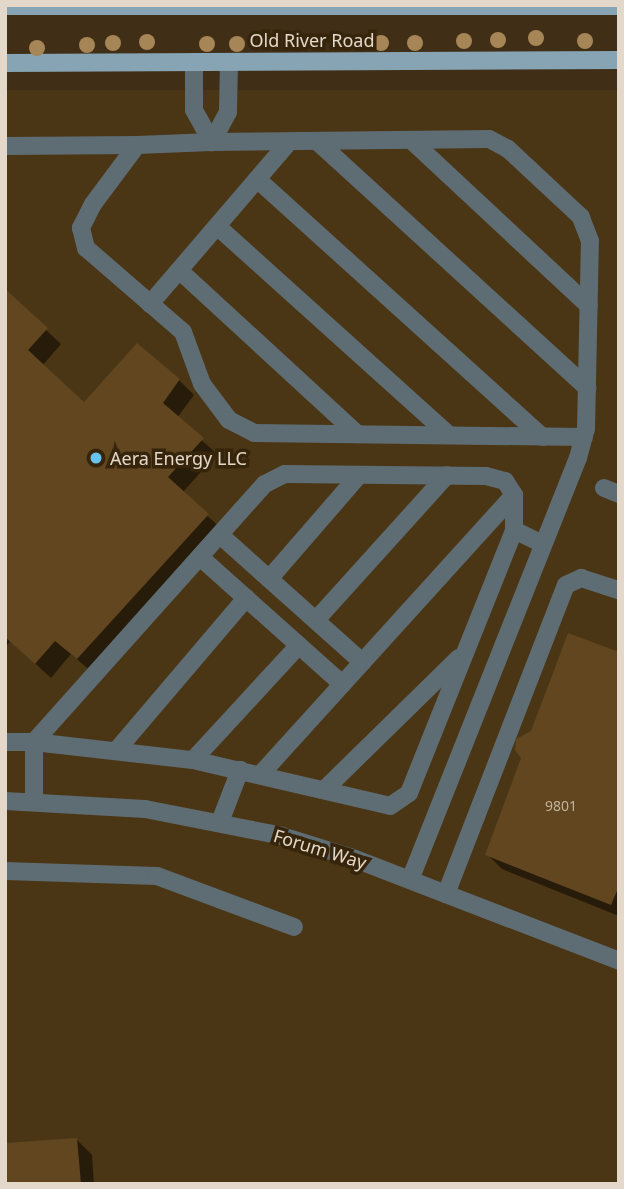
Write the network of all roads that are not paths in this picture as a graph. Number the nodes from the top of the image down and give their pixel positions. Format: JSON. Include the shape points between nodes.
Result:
{"nodes":[{"id":1,"x":5,"y":6,"type":"edge"},
{"id":2,"x":619,"y":6,"type":"edge"},
{"id":3,"x":619,"y":60,"type":"edge"},
{"id":4,"x":194,"y":62,"type":"junction"},
{"id":5,"x":229,"y":62,"type":"junction"},
{"id":6,"x":5,"y":63,"type":"edge"},
{"id":7,"x":411,"y":140,"type":"junction"},
{"id":8,"x":212,"y":142,"type":"junction"},
{"id":9,"x":289,"y":142,"type":"junction"},
{"id":10,"x":318,"y":142,"type":"junction"},
{"id":11,"x":137,"y":145,"type":"junction"},
{"id":12,"x":5,"y":146,"type":"edge"},
{"id":13,"x":257,"y":179,"type":"junction"},
{"id":14,"x":218,"y":227,"type":"junction"},
{"id":15,"x":180,"y":271,"type":"junction"},
{"id":16,"x":150,"y":304,"type":"junction"},
{"id":17,"x":589,"y":306,"type":"junction"},
{"id":18,"x":587,"y":388,"type":"junction"},
{"id":19,"x":357,"y":434,"type":"junction"},
{"id":20,"x":449,"y":435,"type":"junction"},
{"id":21,"x":543,"y":437,"type":"junction"},
{"id":22,"x":583,"y":437,"type":"junction"},
{"id":23,"x":359,"y":475,"type":"junction"},
{"id":24,"x":447,"y":475,"type":"junction"},
{"id":25,"x":514,"y":495,"type":"junction"},
{"id":26,"x":514,"y":530,"type":"junction"},
{"id":27,"x":220,"y":535,"type":"junction"},
{"id":28,"x":543,"y":544,"type":"junction"},
{"id":29,"x":200,"y":557,"type":"junction"},
{"id":30,"x":270,"y":579,"type":"junction"},
{"id":31,"x":619,"y":590,"type":"edge"},
{"id":32,"x":246,"y":598,"type":"junction"},
{"id":33,"x":316,"y":620,"type":"junction"},
{"id":34,"x":299,"y":645,"type":"junction"},
{"id":35,"x":464,"y":653,"type":"junction"},
{"id":36,"x":362,"y":662,"type":"junction"},
{"id":37,"x":342,"y":684,"type":"junction"},
{"id":38,"x":5,"y":742,"type":"edge"},
{"id":39,"x":34,"y":742,"type":"junction"},
{"id":40,"x":116,"y":751,"type":"junction"},
{"id":41,"x":193,"y":760,"type":"junction"},
{"id":42,"x":240,"y":770,"type":"junction"},
{"id":43,"x":260,"y":775,"type":"junction"},
{"id":44,"x":324,"y":790,"type":"junction"},
{"id":45,"x":5,"y":801,"type":"edge"},
{"id":46,"x":34,"y":802,"type":"junction"},
{"id":47,"x":220,"y":822,"type":"junction"},
{"id":48,"x":5,"y":871,"type":"edge"},
{"id":49,"x":410,"y":880,"type":"junction"},
{"id":50,"x":446,"y":894,"type":"junction"},
{"id":51,"x":294,"y":927,"type":"dead end"},
{"id":52,"x":619,"y":961,"type":"edge"}],
"edges":[{"from":1,"to":2,"type":"main road","name":"Old River Road"},
{"from":3,"to":5,"type":"main road","name":"Old River Road"},
{"from":4,"to":5,"type":"main road","name":"Old River Road"},
{"from":4,"to":6,"type":"main road","name":"Old River Road"},
{"from":4,"to":8,"type":"street","via":[[194,110]]},
{"from":5,"to":8,"type":"street","via":[[228,112]]},
{"from":7,"to":10,"type":"street"},
{"from":7,"to":17,"type":"street"},
{"from":7,"to":17,"type":"street","via":[[489,139],[508,149],[581,217],[590,241]]},
{"from":8,"to":9,"type":"street"},
{"from":8,"to":11,"type":"street"},
{"from":9,"to":10,"type":"street"},
{"from":9,"to":13,"type":"street"},
{"from":10,"to":18,"type":"street"},
{"from":11,"to":12,"type":"street"},
{"from":11,"to":16,"type":"street","via":[[81,228],[86,248]]},
{"from":13,"to":14,"type":"street"},
{"from":13,"to":21,"type":"street"},
{"from":14,"to":15,"type":"street"},
{"from":14,"to":20,"type":"street"},
{"from":15,"to":16,"type":"street"},
{"from":15,"to":19,"type":"street"},
{"from":16,"to":19,"type":"street","via":[[183,332],[202,384],[229,420],[254,433]]},
{"from":17,"to":18,"type":"street"},
{"from":18,"to":22,"type":"street"},
{"from":19,"to":20,"type":"street"},
{"from":20,"to":21,"type":"street"},
{"from":21,"to":22,"type":"street"},
{"from":22,"to":28,"type":"street"},
{"from":23,"to":24,"type":"street"},
{"from":23,"to":27,"type":"street","via":[[285,474],[265,484]]},
{"from":23,"to":30,"type":"street"},
{"from":24,"to":25,"type":"street","via":[[505,481]]},
{"from":24,"to":33,"type":"street"},
{"from":25,"to":26,"type":"street"},
{"from":25,"to":36,"type":"street"},
{"from":26,"to":28,"type":"street"},
{"from":26,"to":35,"type":"street"},
{"from":27,"to":29,"type":"street"},
{"from":27,"to":30,"type":"street"},
{"from":28,"to":49,"type":"street"},
{"from":29,"to":32,"type":"street"},
{"from":29,"to":39,"type":"street"},
{"from":30,"to":33,"type":"street"},
{"from":31,"to":50,"type":"street","via":[[581,578],[566,585]]},
{"from":32,"to":34,"type":"street"},
{"from":32,"to":40,"type":"street"},
{"from":33,"to":36,"type":"street"},
{"from":34,"to":37,"type":"street"},
{"from":34,"to":41,"type":"street"},
{"from":35,"to":44,"type":"street"},
{"from":35,"to":44,"type":"street","via":[[409,793],[390,806]]},
{"from":36,"to":37,"type":"street"},
{"from":37,"to":43,"type":"street"},
{"from":38,"to":39,"type":"street"},
{"from":39,"to":40,"type":"street"},
{"from":39,"to":46,"type":"street"},
{"from":40,"to":41,"type":"street"},
{"from":41,"to":42,"type":"street"},
{"from":42,"to":43,"type":"street"},
{"from":42,"to":47,"type":"street"},
{"from":43,"to":44,"type":"street"},
{"from":45,"to":46,"type":"street","name":"Forum Way"},
{"from":46,"to":47,"type":"street","name":"Forum Way","via":[[145,809]]},
{"from":47,"to":49,"type":"street","name":"Forum Way","via":[[349,857]]},
{"from":48,"to":51,"type":"street","via":[[157,876]]},
{"from":49,"to":50,"type":"street","name":"Forum Way"},
{"from":50,"to":52,"type":"street","name":"Forum Way"}]}
